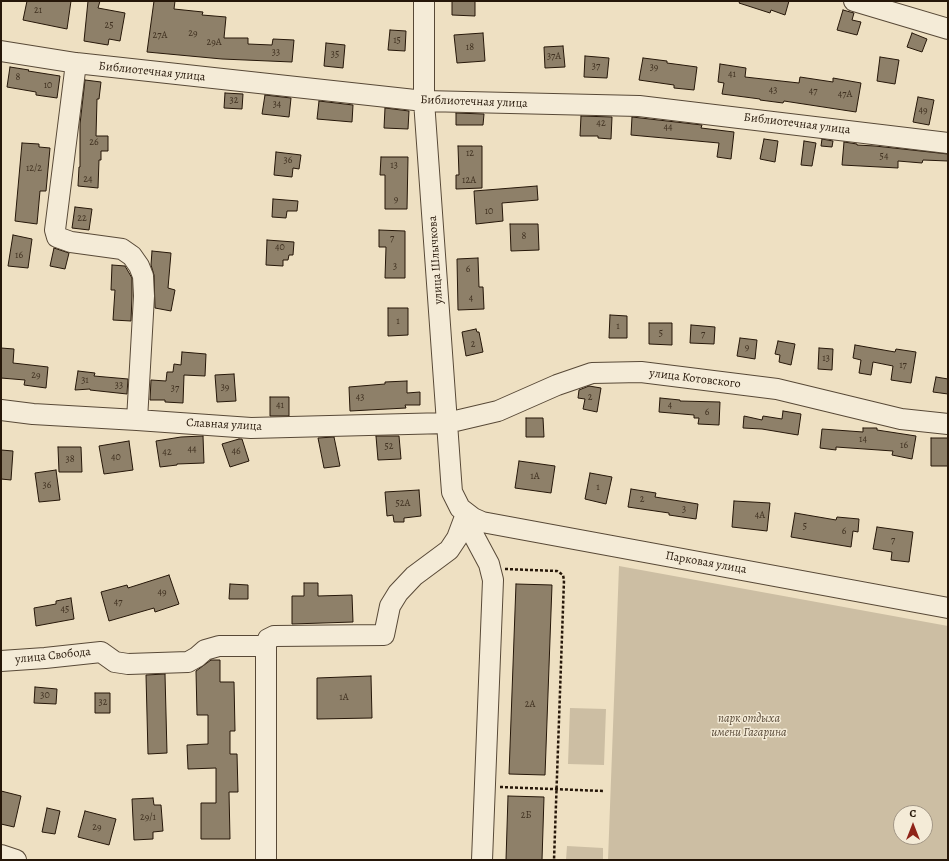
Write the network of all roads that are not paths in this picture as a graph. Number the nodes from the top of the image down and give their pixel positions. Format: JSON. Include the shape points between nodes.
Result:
{"nodes":[{"id":1,"x":424,"y":1,"type":"edge"},
{"id":2,"x":854,"y":1,"type":"edge"},
{"id":3,"x":948,"y":29,"type":"edge"},
{"id":4,"x":1,"y":51,"type":"edge"},
{"id":5,"x":76,"y":63,"type":"junction"},
{"id":6,"x":424,"y":101,"type":"junction"},
{"id":7,"x":948,"y":143,"type":"edge"},
{"id":8,"x":1,"y":410,"type":"edge"},
{"id":9,"x":137,"y":420,"type":"junction"},
{"id":10,"x":447,"y":422,"type":"junction"},
{"id":11,"x":948,"y":424,"type":"edge"},
{"id":12,"x":466,"y":514,"type":"junction"},
{"id":13,"x":948,"y":608,"type":"edge"},
{"id":14,"x":266,"y":646,"type":"junction"},
{"id":15,"x":1,"y":661,"type":"edge"},
{"id":16,"x":1,"y":855,"type":"edge"},
{"id":17,"x":16,"y":860,"type":"edge"},
{"id":18,"x":266,"y":860,"type":"edge"},
{"id":19,"x":482,"y":860,"type":"edge"}],
"edges":[{"from":1,"to":6,"type":"street","name":"улица Шлычкова"},
{"from":2,"to":3,"type":"street"},
{"from":4,"to":5,"type":"street","name":"Библиотечная улица"},
{"from":5,"to":6,"type":"street","name":"Библиотечная улица"},
{"from":5,"to":9,"type":"street","via":[[55,230],[57,237],[71,242],[122,250],[132,256],[139,266],[143,276],[144,296]]},
{"from":6,"to":7,"type":"street","name":"Библиотечная улица","via":[[639,106]]},
{"from":6,"to":10,"type":"street","name":"улица Шлычкова"},
{"from":8,"to":9,"type":"street","name":"Славная улица"},
{"from":9,"to":10,"type":"street","name":"Славная улица","via":[[251,428]]},
{"from":10,"to":11,"type":"street","name":"улица Котовского","via":[[498,411],[557,384],[592,373],[642,372],[776,389],[901,419]]},
{"from":10,"to":12,"type":"street","name":"улица Шлычкова","via":[[452,492]]},
{"from":12,"to":13,"type":"street","name":"Парковая улица","via":[[482,522]]},
{"from":12,"to":14,"type":"street","via":[[457,538],[449,550],[414,576],[398,593],[390,606],[384,635],[274,636],[268,639]]},
{"from":12,"to":19,"type":"street","via":[[491,569],[492,580]]},
{"from":14,"to":15,"type":"street","name":"улица Свобода","via":[[219,646],[205,650],[188,662],[128,664],[115,662],[101,652]]},
{"from":14,"to":18,"type":"street"},
{"from":16,"to":17,"type":"street"}]}
